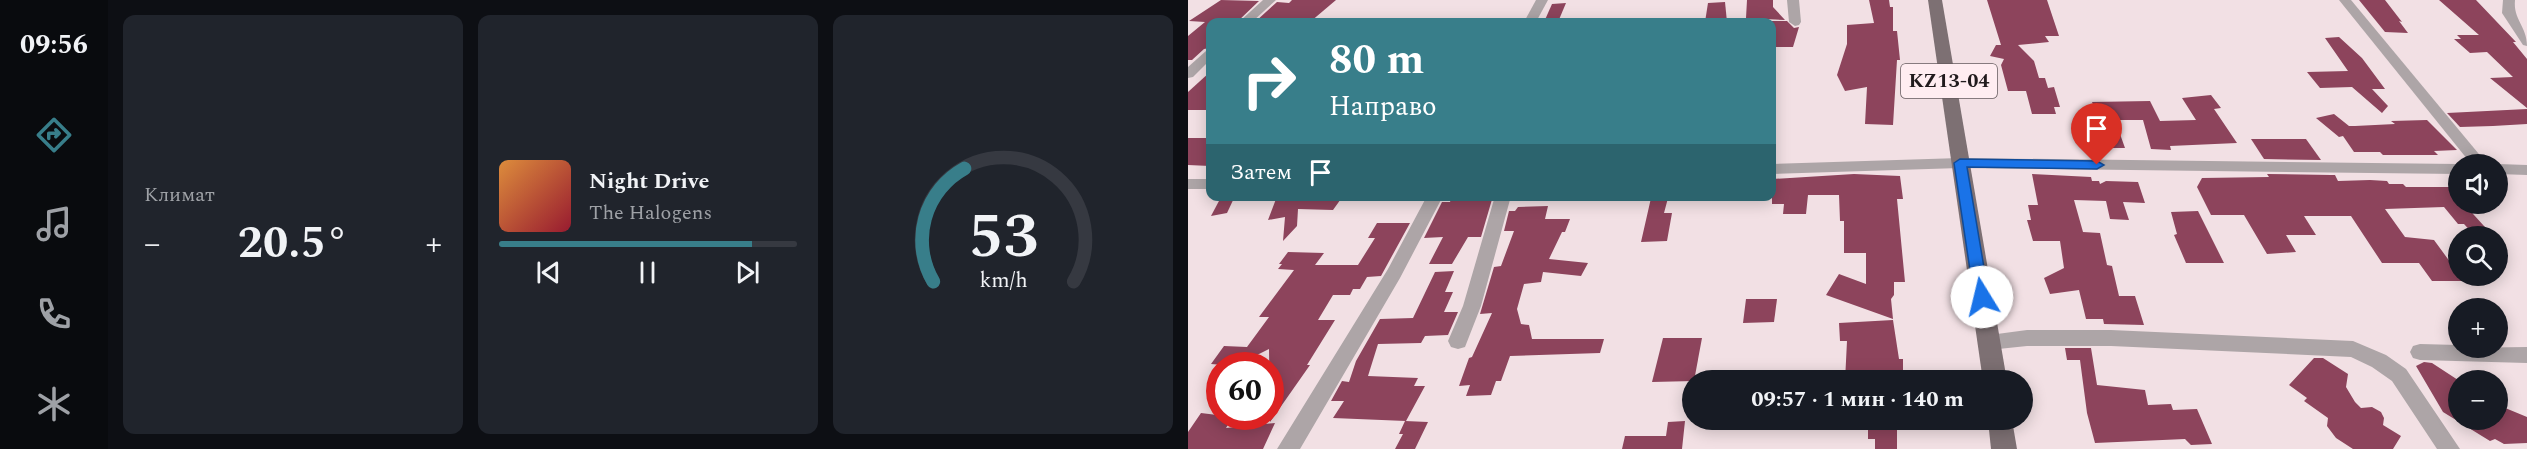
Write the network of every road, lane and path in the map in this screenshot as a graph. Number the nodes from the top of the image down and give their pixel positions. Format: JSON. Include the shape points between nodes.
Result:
{"nodes":[{"id":1,"x":1270,"y":0,"type":"edge"},
{"id":2,"x":1542,"y":0,"type":"edge"},
{"id":3,"x":1793,"y":0,"type":"edge"},
{"id":4,"x":1935,"y":0,"type":"edge"},
{"id":5,"x":2345,"y":0,"type":"edge"},
{"id":6,"x":2509,"y":0,"type":"edge"},
{"id":7,"x":1250,"y":18,"type":"edge"},
{"id":8,"x":1532,"y":18,"type":"edge"},
{"id":9,"x":1795,"y":22,"type":"dead end"},
{"id":10,"x":2527,"y":42,"type":"edge"},
{"id":11,"x":1206,"y":58,"type":"edge"},
{"id":12,"x":1188,"y":74,"type":"edge"},
{"id":13,"x":2471,"y":154,"type":"edge"},
{"id":14,"x":1960,"y":163,"type":"junction"},
{"id":15,"x":1776,"y":169,"type":"edge"},
{"id":16,"x":2448,"y":169,"type":"edge"},
{"id":17,"x":2508,"y":170,"type":"edge"},
{"id":18,"x":2527,"y":170,"type":"edge"},
{"id":19,"x":1188,"y":184,"type":"edge"},
{"id":20,"x":1206,"y":184,"type":"edge"},
{"id":21,"x":1432,"y":201,"type":"edge"},
{"id":22,"x":1501,"y":201,"type":"edge"},
{"id":23,"x":1458,"y":341,"type":"dead end"},
{"id":24,"x":1989,"y":342,"type":"junction"},
{"id":25,"x":2420,"y":352,"type":"dead end"},
{"id":26,"x":2527,"y":355,"type":"edge"},
{"id":27,"x":1993,"y":370,"type":"edge"},
{"id":28,"x":2001,"y":430,"type":"edge"},
{"id":29,"x":1288,"y":449,"type":"edge"},
{"id":30,"x":2004,"y":449,"type":"edge"},
{"id":31,"x":2449,"y":449,"type":"edge"}],
"edges":[{"from":1,"to":7,"type":"street"},
{"from":2,"to":8,"type":"street"},
{"from":3,"to":9,"type":"street"},
{"from":4,"to":14,"type":"main road","number":"KZ13-04"},
{"from":5,"to":13,"type":"street"},
{"from":6,"to":10,"type":"street","via":[[2508,13]]},
{"from":11,"to":12,"type":"street"},
{"from":14,"to":15,"type":"street"},
{"from":14,"to":16,"type":"street"},
{"from":14,"to":24,"type":"main road","number":"KZ13-04"},
{"from":17,"to":18,"type":"street"},
{"from":19,"to":20,"type":"street"},
{"from":21,"to":29,"type":"street","via":[[1394,273]]},
{"from":22,"to":23,"type":"street","via":[[1476,294]]},
{"from":24,"to":27,"type":"main road","number":"KZ13-04"},
{"from":24,"to":31,"type":"street","via":[[2111,338],[2353,349],[2399,375]]},
{"from":25,"to":26,"type":"street"},
{"from":28,"to":30,"type":"main road"}]}
